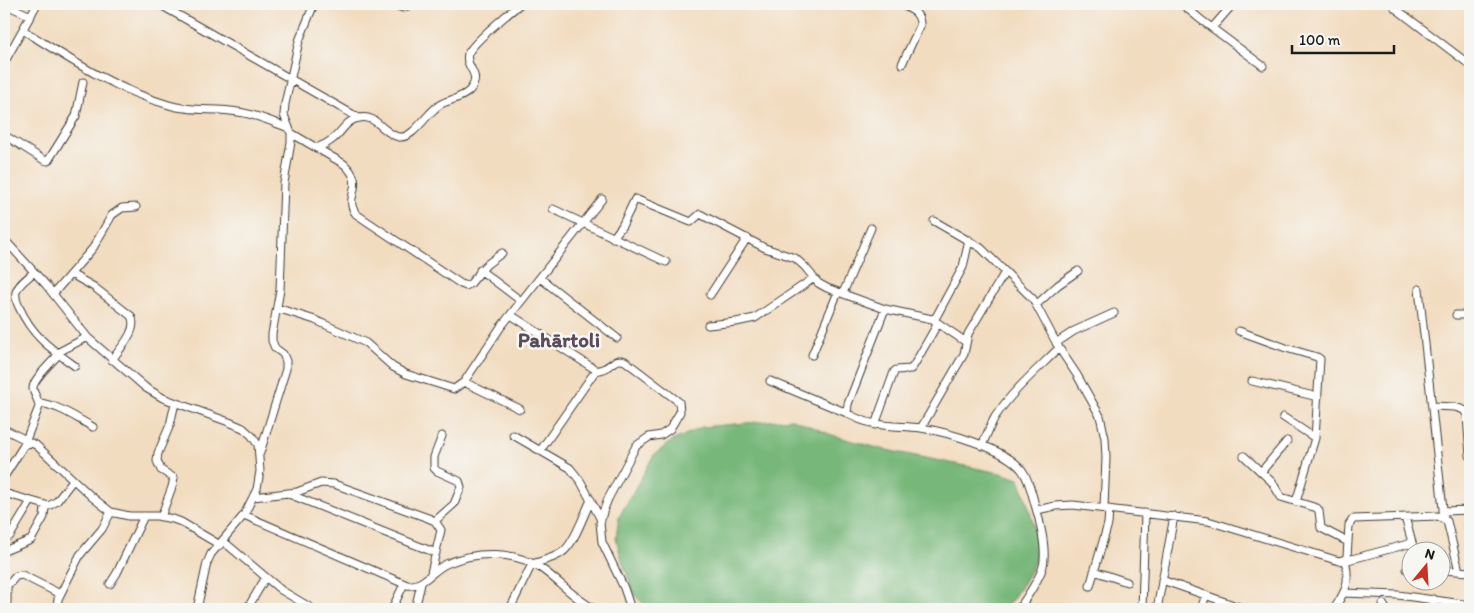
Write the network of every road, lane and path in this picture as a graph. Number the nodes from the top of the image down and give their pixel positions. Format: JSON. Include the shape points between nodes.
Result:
{"nodes":[{"id":1,"x":4,"y":4,"type":"edge"},
{"id":2,"x":38,"y":4,"type":"edge"},
{"id":3,"x":159,"y":4,"type":"edge"},
{"id":4,"x":314,"y":4,"type":"edge"},
{"id":5,"x":391,"y":4,"type":"edge"},
{"id":6,"x":412,"y":4,"type":"edge"},
{"id":7,"x":520,"y":4,"type":"edge"},
{"id":8,"x":900,"y":4,"type":"edge"},
{"id":9,"x":1182,"y":4,"type":"edge"},
{"id":10,"x":1234,"y":4,"type":"edge"},
{"id":11,"x":1395,"y":8,"type":"dead end"},
{"id":12,"x":31,"y":16,"type":"junction"},
{"id":13,"x":1212,"y":28,"type":"junction"},
{"id":14,"x":22,"y":30,"type":"junction"},
{"id":15,"x":4,"y":63,"type":"edge"},
{"id":16,"x":902,"y":64,"type":"dead end"},
{"id":17,"x":1470,"y":65,"type":"edge"},
{"id":18,"x":1263,"y":66,"type":"dead end"},
{"id":19,"x":290,"y":77,"type":"junction"},
{"id":20,"x":83,"y":82,"type":"dead end"},
{"id":21,"x":359,"y":118,"type":"junction"},
{"id":22,"x":290,"y":130,"type":"junction"},
{"id":23,"x":4,"y":135,"type":"edge"},
{"id":24,"x":316,"y":148,"type":"junction"},
{"id":25,"x":602,"y":198,"type":"dead end"},
{"id":26,"x":136,"y":207,"type":"dead end"},
{"id":27,"x":553,"y":209,"type":"dead end"},
{"id":28,"x":934,"y":221,"type":"dead end"},
{"id":29,"x":582,"y":224,"type":"junction"},
{"id":30,"x":870,"y":228,"type":"dead end"},
{"id":31,"x":613,"y":238,"type":"junction"},
{"id":32,"x":747,"y":238,"type":"junction"},
{"id":33,"x":4,"y":239,"type":"edge"},
{"id":34,"x":969,"y":240,"type":"junction"},
{"id":35,"x":502,"y":253,"type":"dead end"},
{"id":36,"x":666,"y":262,"type":"dead end"},
{"id":37,"x":480,"y":270,"type":"junction"},
{"id":38,"x":1078,"y":271,"type":"dead end"},
{"id":39,"x":34,"y":272,"type":"junction"},
{"id":40,"x":1004,"y":272,"type":"junction"},
{"id":41,"x":71,"y":274,"type":"junction"},
{"id":42,"x":540,"y":278,"type":"junction"},
{"id":43,"x":814,"y":278,"type":"junction"},
{"id":44,"x":1419,"y":289,"type":"dead end"},
{"id":45,"x":840,"y":292,"type":"junction"},
{"id":46,"x":53,"y":294,"type":"junction"},
{"id":47,"x":710,"y":295,"type":"dead end"},
{"id":48,"x":521,"y":302,"type":"junction"},
{"id":49,"x":1036,"y":305,"type":"junction"},
{"id":50,"x":277,"y":308,"type":"junction"},
{"id":51,"x":884,"y":309,"type":"junction"},
{"id":52,"x":1114,"y":313,"type":"dead end"},
{"id":53,"x":511,"y":315,"type":"junction"},
{"id":54,"x":1456,"y":315,"type":"dead end"},
{"id":55,"x":1470,"y":315,"type":"edge"},
{"id":56,"x":935,"y":321,"type":"junction"},
{"id":57,"x":708,"y":325,"type":"dead end"},
{"id":58,"x":1239,"y":331,"type":"dead end"},
{"id":59,"x":87,"y":337,"type":"junction"},
{"id":60,"x":617,"y":338,"type":"dead end"},
{"id":61,"x":966,"y":342,"type":"junction"},
{"id":62,"x":1057,"y":346,"type":"junction"},
{"id":63,"x":58,"y":354,"type":"junction"},
{"id":64,"x":812,"y":355,"type":"dead end"},
{"id":65,"x":112,"y":360,"type":"junction"},
{"id":66,"x":75,"y":366,"type":"dead end"},
{"id":67,"x":596,"y":370,"type":"junction"},
{"id":68,"x":770,"y":381,"type":"dead end"},
{"id":69,"x":1252,"y":381,"type":"dead end"},
{"id":70,"x":464,"y":382,"type":"junction"},
{"id":71,"x":1318,"y":396,"type":"junction"},
{"id":72,"x":39,"y":403,"type":"junction"},
{"id":73,"x":175,"y":403,"type":"junction"},
{"id":74,"x":1432,"y":406,"type":"junction"},
{"id":75,"x":520,"y":409,"type":"dead end"},
{"id":76,"x":847,"y":413,"type":"junction"},
{"id":77,"x":1282,"y":417,"type":"dead end"},
{"id":78,"x":875,"y":425,"type":"junction"},
{"id":79,"x":93,"y":427,"type":"dead end"},
{"id":80,"x":921,"y":428,"type":"junction"},
{"id":81,"x":4,"y":429,"type":"edge"},
{"id":82,"x":513,"y":435,"type":"dead end"},
{"id":83,"x":442,"y":436,"type":"dead end"},
{"id":84,"x":1315,"y":438,"type":"junction"},
{"id":85,"x":1287,"y":441,"type":"dead end"},
{"id":86,"x":25,"y":443,"type":"junction"},
{"id":87,"x":982,"y":446,"type":"junction"},
{"id":88,"x":540,"y":451,"type":"junction"},
{"id":89,"x":260,"y":454,"type":"junction"},
{"id":90,"x":1244,"y":456,"type":"dead end"},
{"id":91,"x":1470,"y":456,"type":"edge"},
{"id":92,"x":7,"y":465,"type":"edge"},
{"id":93,"x":1262,"y":472,"type":"junction"},
{"id":94,"x":4,"y":477,"type":"edge"},
{"id":95,"x":73,"y":480,"type":"junction"},
{"id":96,"x":4,"y":493,"type":"edge"},
{"id":97,"x":286,"y":493,"type":"junction"},
{"id":98,"x":253,"y":497,"type":"junction"},
{"id":99,"x":591,"y":500,"type":"junction"},
{"id":100,"x":31,"y":501,"type":"junction"},
{"id":101,"x":1296,"y":502,"type":"junction"},
{"id":102,"x":45,"y":506,"type":"junction"},
{"id":103,"x":1107,"y":508,"type":"junction"},
{"id":104,"x":1037,"y":510,"type":"junction"},
{"id":105,"x":1470,"y":510,"type":"edge"},
{"id":106,"x":111,"y":512,"type":"junction"},
{"id":107,"x":1145,"y":513,"type":"junction"},
{"id":108,"x":1444,"y":514,"type":"junction"},
{"id":109,"x":244,"y":515,"type":"junction"},
{"id":110,"x":144,"y":516,"type":"junction"},
{"id":111,"x":1174,"y":516,"type":"junction"},
{"id":112,"x":161,"y":517,"type":"junction"},
{"id":113,"x":1405,"y":517,"type":"junction"},
{"id":114,"x":601,"y":520,"type":"junction"},
{"id":115,"x":435,"y":521,"type":"junction"},
{"id":116,"x":10,"y":536,"type":"dead end"},
{"id":117,"x":1411,"y":540,"type":"edge"},
{"id":118,"x":1348,"y":542,"type":"junction"},
{"id":119,"x":221,"y":543,"type":"junction"},
{"id":120,"x":1402,"y":549,"type":"edge"},
{"id":121,"x":4,"y":551,"type":"edge"},
{"id":122,"x":436,"y":553,"type":"junction"},
{"id":123,"x":1345,"y":559,"type":"junction"},
{"id":124,"x":532,"y":564,"type":"junction"},
{"id":125,"x":1452,"y":571,"type":"edge"},
{"id":126,"x":1459,"y":571,"type":"junction"},
{"id":127,"x":1094,"y":572,"type":"junction"},
{"id":128,"x":1470,"y":572,"type":"edge"},
{"id":129,"x":431,"y":573,"type":"junction"},
{"id":130,"x":266,"y":577,"type":"junction"},
{"id":131,"x":1162,"y":580,"type":"junction"},
{"id":132,"x":1127,"y":582,"type":"dead end"},
{"id":133,"x":5,"y":583,"type":"edge"},
{"id":134,"x":110,"y":584,"type":"dead end"},
{"id":135,"x":404,"y":584,"type":"junction"},
{"id":136,"x":421,"y":584,"type":"junction"},
{"id":137,"x":1090,"y":586,"type":"dead end"},
{"id":138,"x":1344,"y":593,"type":"junction"},
{"id":139,"x":60,"y":594,"type":"junction"},
{"id":140,"x":1206,"y":595,"type":"junction"},
{"id":141,"x":1432,"y":598,"type":"junction"},
{"id":142,"x":1470,"y":604,"type":"edge"},
{"id":143,"x":4,"y":609,"type":"edge"},
{"id":144,"x":60,"y":609,"type":"edge"},
{"id":145,"x":197,"y":609,"type":"edge"},
{"id":146,"x":246,"y":609,"type":"edge"},
{"id":147,"x":313,"y":609,"type":"edge"},
{"id":148,"x":392,"y":609,"type":"edge"},
{"id":149,"x":415,"y":609,"type":"edge"},
{"id":150,"x":510,"y":609,"type":"edge"},
{"id":151,"x":594,"y":609,"type":"edge"},
{"id":152,"x":631,"y":609,"type":"edge"},
{"id":153,"x":1019,"y":609,"type":"edge"},
{"id":154,"x":1142,"y":609,"type":"edge"},
{"id":155,"x":1155,"y":609,"type":"edge"},
{"id":156,"x":1201,"y":609,"type":"edge"},
{"id":157,"x":1245,"y":609,"type":"edge"},
{"id":158,"x":1334,"y":609,"type":"edge"},
{"id":159,"x":1430,"y":609,"type":"edge"}],
"edges":[{"from":1,"to":12,"type":"street"},
{"from":2,"to":12,"type":"street"},
{"from":3,"to":19,"type":"street"},
{"from":4,"to":19,"type":"street","via":[[299,41]]},
{"from":5,"to":6,"type":"street","via":[[403,8]]},
{"from":7,"to":21,"type":"street","via":[[468,54],[475,74],[471,89],[465,95],[436,106],[410,134],[399,137],[374,119]]},
{"from":8,"to":16,"type":"street","via":[[915,11],[920,20]]},
{"from":9,"to":13,"type":"street"},
{"from":10,"to":13,"type":"street"},
{"from":11,"to":17,"type":"street"},
{"from":12,"to":14,"type":"street"},
{"from":13,"to":18,"type":"street"},
{"from":14,"to":15,"type":"street"},
{"from":14,"to":22,"type":"street","via":[[103,79],[154,101],[171,106],[251,114]]},
{"from":19,"to":21,"type":"street"},
{"from":19,"to":22,"type":"street","via":[[284,115]]},
{"from":20,"to":23,"type":"street","via":[[74,121],[48,161]]},
{"from":21,"to":24,"type":"street","via":[[351,120],[335,138]]},
{"from":22,"to":24,"type":"street"},
{"from":22,"to":50,"type":"street"},
{"from":24,"to":37,"type":"street","via":[[351,170],[356,181],[352,209],[363,219],[461,284],[471,283]]},
{"from":25,"to":29,"type":"street"},
{"from":26,"to":41,"type":"street","via":[[122,208],[112,215],[93,248]]},
{"from":27,"to":29,"type":"street"},
{"from":28,"to":34,"type":"street"},
{"from":29,"to":31,"type":"street"},
{"from":29,"to":42,"type":"street"},
{"from":30,"to":45,"type":"street"},
{"from":31,"to":32,"type":"street","via":[[634,198],[691,222],[700,214]]},
{"from":31,"to":36,"type":"street"},
{"from":32,"to":43,"type":"street","via":[[795,258]]},
{"from":32,"to":47,"type":"street"},
{"from":33,"to":39,"type":"street"},
{"from":34,"to":40,"type":"street","via":[[994,259]]},
{"from":34,"to":56,"type":"street","via":[[963,267]]},
{"from":35,"to":37,"type":"street"},
{"from":37,"to":48,"type":"street"},
{"from":38,"to":49,"type":"street"},
{"from":39,"to":46,"type":"street"},
{"from":39,"to":63,"type":"street","via":[[15,296],[35,335]]},
{"from":40,"to":49,"type":"street","via":[[1025,290]]},
{"from":40,"to":61,"type":"street"},
{"from":41,"to":46,"type":"street"},
{"from":41,"to":65,"type":"street","via":[[101,292],[134,320],[132,330]]},
{"from":42,"to":48,"type":"street"},
{"from":42,"to":60,"type":"street"},
{"from":43,"to":45,"type":"street","via":[[827,288]]},
{"from":43,"to":57,"type":"street","via":[[755,318]]},
{"from":44,"to":74,"type":"street"},
{"from":45,"to":51,"type":"street"},
{"from":45,"to":64,"type":"street"},
{"from":46,"to":59,"type":"street"},
{"from":48,"to":53,"type":"street"},
{"from":49,"to":62,"type":"street"},
{"from":50,"to":70,"type":"street","via":[[307,317],[366,343],[406,374],[454,389]]},
{"from":50,"to":89,"type":"street","via":[[272,341],[283,354],[286,369]]},
{"from":51,"to":56,"type":"street"},
{"from":51,"to":76,"type":"street"},
{"from":52,"to":62,"type":"street","via":[[1074,331]]},
{"from":53,"to":67,"type":"street"},
{"from":53,"to":70,"type":"street"},
{"from":54,"to":55,"type":"street"},
{"from":56,"to":61,"type":"street"},
{"from":56,"to":78,"type":"street","via":[[911,369],[894,372]]},
{"from":58,"to":71,"type":"street","via":[[1320,359]]},
{"from":59,"to":63,"type":"street"},
{"from":59,"to":65,"type":"street"},
{"from":61,"to":80,"type":"street","via":[[964,354]]},
{"from":62,"to":87,"type":"street","via":[[999,412]]},
{"from":62,"to":103,"type":"street","via":[[1100,416],[1106,438]]},
{"from":63,"to":66,"type":"street"},
{"from":63,"to":72,"type":"street","via":[[34,382],[33,390]]},
{"from":65,"to":73,"type":"street","via":[[146,388]]},
{"from":67,"to":88,"type":"street"},
{"from":67,"to":114,"type":"street","via":[[606,369],[615,360],[625,361],[676,398],[680,406],[680,412],[667,432],[649,437],[636,446],[608,499]]},
{"from":68,"to":76,"type":"street"},
{"from":69,"to":71,"type":"street"},
{"from":70,"to":75,"type":"street"},
{"from":71,"to":84,"type":"street"},
{"from":72,"to":79,"type":"street","via":[[51,405]]},
{"from":72,"to":86,"type":"street"},
{"from":73,"to":89,"type":"street","via":[[243,428],[258,445]]},
{"from":73,"to":112,"type":"street","via":[[157,461],[161,470],[174,478]]},
{"from":74,"to":91,"type":"street","via":[[1455,406],[1464,410]]},
{"from":74,"to":108,"type":"street"},
{"from":76,"to":78,"type":"street"},
{"from":77,"to":84,"type":"street"},
{"from":78,"to":80,"type":"street"},
{"from":80,"to":87,"type":"street"},
{"from":81,"to":86,"type":"street"},
{"from":82,"to":88,"type":"street"},
{"from":83,"to":115,"type":"street","via":[[434,457],[434,468],[459,481],[461,487],[454,504]]},
{"from":84,"to":101,"type":"street"},
{"from":85,"to":93,"type":"street"},
{"from":86,"to":92,"type":"street"},
{"from":86,"to":95,"type":"street","via":[[36,446]]},
{"from":87,"to":104,"type":"street","via":[[1021,468]]},
{"from":88,"to":99,"type":"street","via":[[570,468]]},
{"from":89,"to":98,"type":"street","via":[[259,483]]},
{"from":90,"to":93,"type":"street"},
{"from":92,"to":94,"type":"street"},
{"from":93,"to":101,"type":"street","via":[[1281,497]]},
{"from":95,"to":102,"type":"street","via":[[54,504]]},
{"from":95,"to":106,"type":"street"},
{"from":96,"to":100,"type":"street"},
{"from":97,"to":98,"type":"street"},
{"from":97,"to":115,"type":"street","via":[[321,483],[334,484]]},
{"from":97,"to":122,"type":"street"},
{"from":98,"to":109,"type":"street"},
{"from":99,"to":114,"type":"street"},
{"from":99,"to":124,"type":"street","via":[[565,550]]},
{"from":100,"to":102,"type":"street"},
{"from":100,"to":116,"type":"street"},
{"from":101,"to":118,"type":"street","via":[[1317,508],[1321,528]]},
{"from":102,"to":121,"type":"street","via":[[44,517],[31,540]]},
{"from":103,"to":104,"type":"street","via":[[1055,506]]},
{"from":103,"to":107,"type":"street"},
{"from":103,"to":127,"type":"street","via":[[1108,524]]},
{"from":104,"to":153,"type":"street","via":[[1044,563]]},
{"from":105,"to":108,"type":"street"},
{"from":106,"to":110,"type":"street"},
{"from":106,"to":139,"type":"street","via":[[102,529],[80,555]]},
{"from":107,"to":111,"type":"street"},
{"from":107,"to":154,"type":"street"},
{"from":108,"to":113,"type":"street"},
{"from":108,"to":126,"type":"street"},
{"from":109,"to":119,"type":"street"},
{"from":109,"to":135,"type":"street"},
{"from":110,"to":112,"type":"street"},
{"from":110,"to":134,"type":"street"},
{"from":111,"to":123,"type":"street","via":[[1208,520],[1339,561]]},
{"from":111,"to":131,"type":"street"},
{"from":112,"to":119,"type":"street","via":[[181,522]]},
{"from":113,"to":117,"type":"street"},
{"from":113,"to":118,"type":"street","via":[[1353,519],[1348,525]]},
{"from":114,"to":152,"type":"street","via":[[602,542]]},
{"from":115,"to":122,"type":"street","via":[[441,530]]},
{"from":118,"to":123,"type":"street"},
{"from":119,"to":130,"type":"street"},
{"from":119,"to":145,"type":"street","via":[[207,563]]},
{"from":120,"to":123,"type":"street"},
{"from":122,"to":129,"type":"street"},
{"from":123,"to":138,"type":"street","via":[[1348,577]]},
{"from":124,"to":129,"type":"street","via":[[524,559],[498,554],[463,558]]},
{"from":124,"to":150,"type":"street"},
{"from":124,"to":151,"type":"street"},
{"from":125,"to":126,"type":"street"},
{"from":126,"to":128,"type":"street"},
{"from":127,"to":132,"type":"street"},
{"from":127,"to":137,"type":"street"},
{"from":129,"to":136,"type":"street"},
{"from":130,"to":146,"type":"street"},
{"from":130,"to":147,"type":"street","via":[[288,596]]},
{"from":131,"to":140,"type":"street"},
{"from":131,"to":155,"type":"street"},
{"from":133,"to":139,"type":"street","via":[[22,575]]},
{"from":133,"to":143,"type":"street","via":[[7,602]]},
{"from":135,"to":136,"type":"street"},
{"from":135,"to":148,"type":"street"},
{"from":136,"to":149,"type":"street"},
{"from":138,"to":141,"type":"street"},
{"from":138,"to":158,"type":"street"},
{"from":139,"to":144,"type":"street","via":[[56,603]]},
{"from":140,"to":156,"type":"street"},
{"from":140,"to":157,"type":"street"},
{"from":141,"to":142,"type":"street"},
{"from":141,"to":159,"type":"street"}]}
